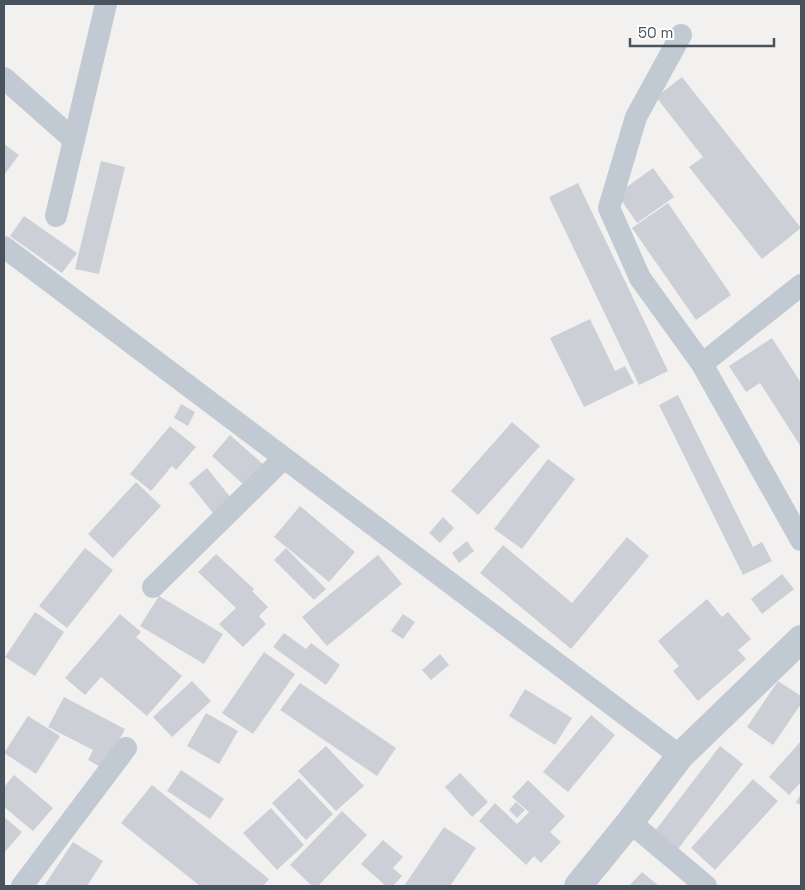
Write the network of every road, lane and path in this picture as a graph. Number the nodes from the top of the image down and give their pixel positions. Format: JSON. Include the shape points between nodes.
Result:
{"nodes":[{"id":1,"x":106,"y":4,"type":"edge"},
{"id":2,"x":681,"y":35,"type":"dead end"},
{"id":3,"x":4,"y":78,"type":"edge"},
{"id":4,"x":74,"y":140,"type":"junction"},
{"id":5,"x":56,"y":216,"type":"dead end"},
{"id":6,"x":4,"y":247,"type":"edge"},
{"id":7,"x":801,"y":285,"type":"edge"},
{"id":8,"x":702,"y":364,"type":"junction"},
{"id":9,"x":283,"y":459,"type":"junction"},
{"id":10,"x":801,"y":540,"type":"edge"},
{"id":11,"x":153,"y":587,"type":"dead end"},
{"id":12,"x":798,"y":647,"type":"edge"},
{"id":13,"x":126,"y":748,"type":"dead end"},
{"id":14,"x":680,"y":756,"type":"junction"},
{"id":15,"x":630,"y":822,"type":"junction"},
{"id":16,"x":22,"y":886,"type":"edge"},
{"id":17,"x":578,"y":886,"type":"edge"},
{"id":18,"x":706,"y":886,"type":"edge"}],
"edges":[{"from":1,"to":4,"type":"street"},
{"from":2,"to":8,"type":"street","via":[[636,116],[609,208],[640,278]]},
{"from":3,"to":4,"type":"street"},
{"from":4,"to":5,"type":"street"},
{"from":6,"to":9,"type":"street"},
{"from":7,"to":8,"type":"street"},
{"from":8,"to":10,"type":"street"},
{"from":9,"to":11,"type":"street"},
{"from":9,"to":14,"type":"street"},
{"from":12,"to":14,"type":"street"},
{"from":13,"to":16,"type":"street"},
{"from":14,"to":15,"type":"street"},
{"from":15,"to":17,"type":"street"},
{"from":15,"to":18,"type":"street"}]}
